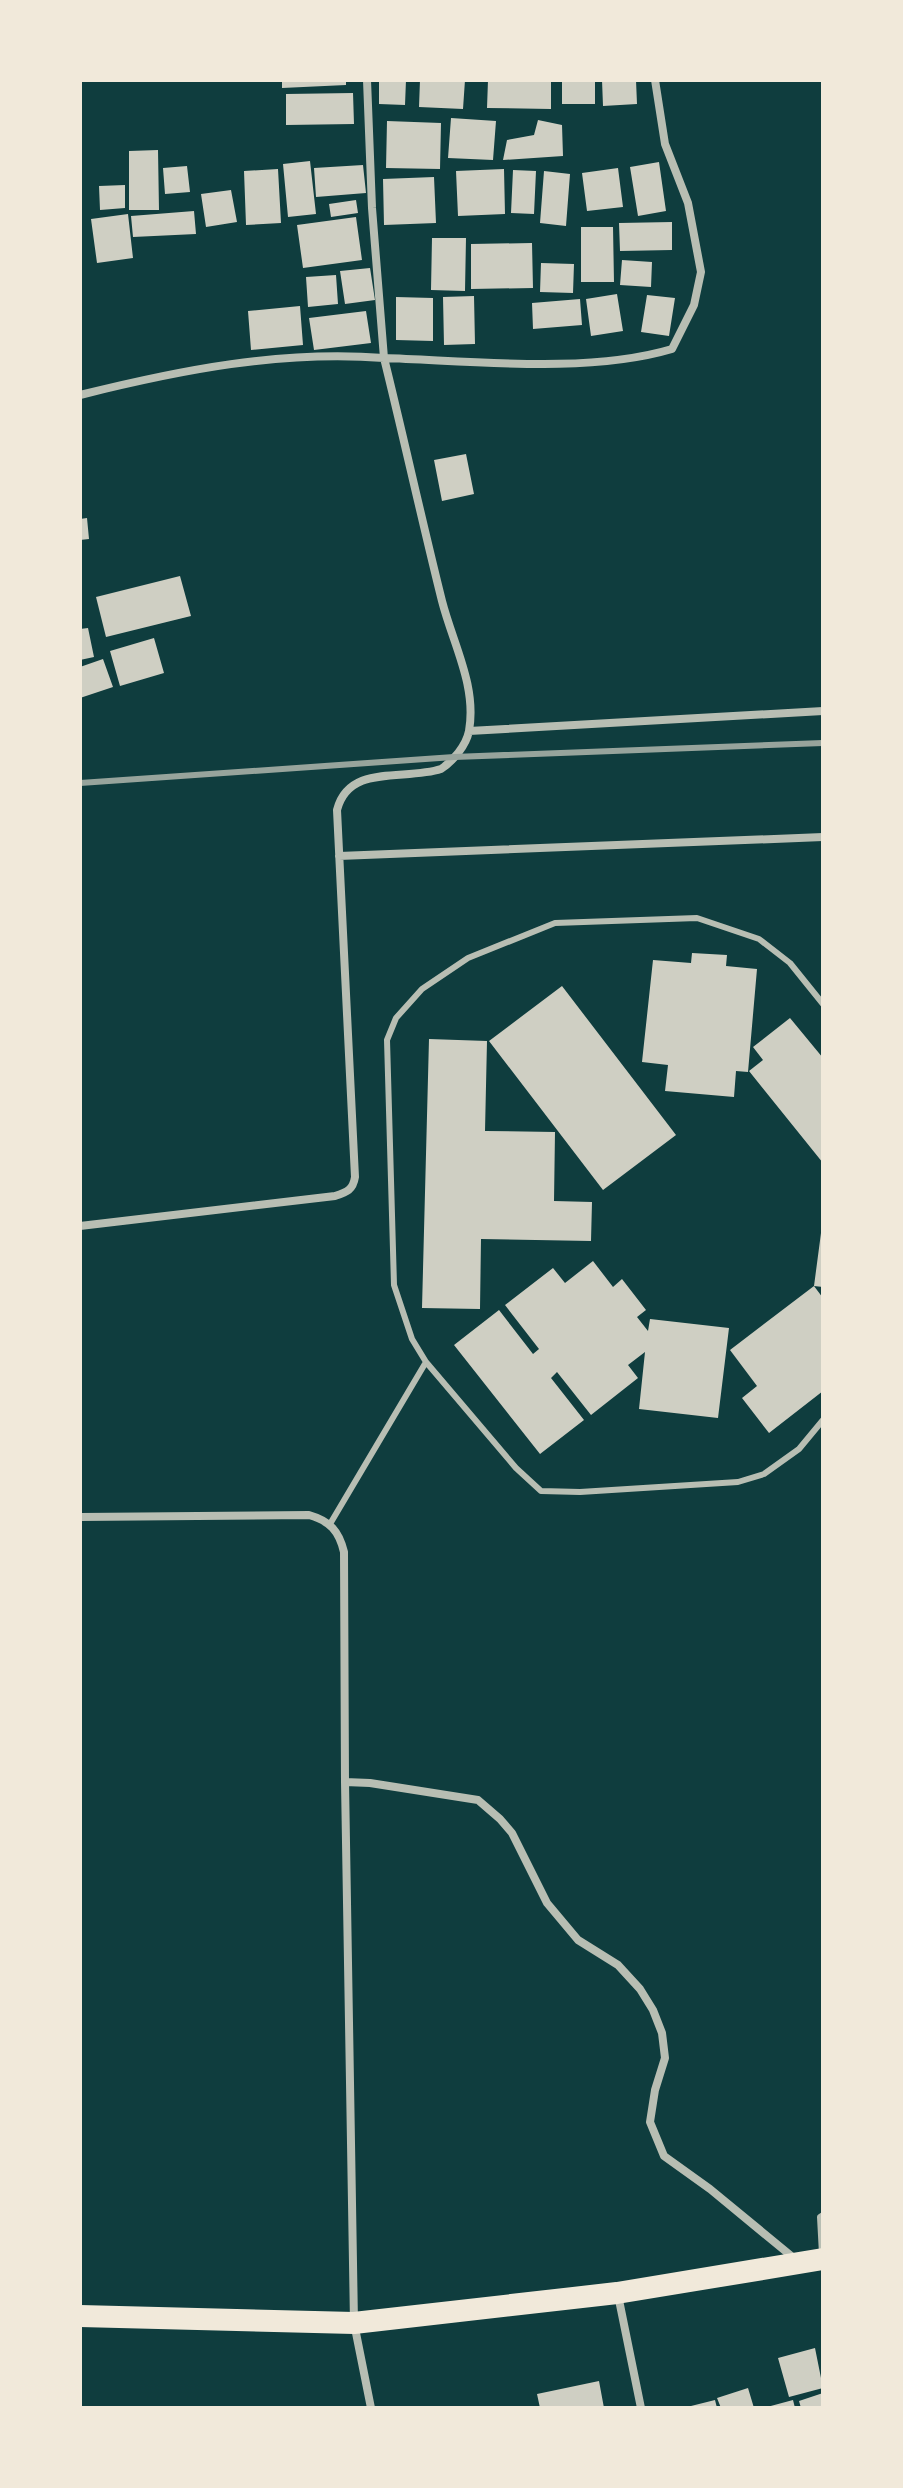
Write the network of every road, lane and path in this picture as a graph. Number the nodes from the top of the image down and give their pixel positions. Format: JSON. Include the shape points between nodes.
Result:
{"nodes":[{"id":1,"x":367,"y":80,"type":"edge"},
{"id":2,"x":655,"y":80,"type":"edge"},
{"id":3,"x":384,"y":358,"type":"junction"},
{"id":4,"x":80,"y":395,"type":"edge"},
{"id":5,"x":823,"y":711,"type":"edge"},
{"id":6,"x":469,"y":731,"type":"junction"},
{"id":7,"x":823,"y":837,"type":"edge"},
{"id":8,"x":339,"y":856,"type":"junction"},
{"id":9,"x":823,"y":1004,"type":"edge"},
{"id":10,"x":80,"y":1226,"type":"edge"},
{"id":11,"x":426,"y":1362,"type":"junction"},
{"id":12,"x":823,"y":1420,"type":"edge"},
{"id":13,"x":80,"y":1517,"type":"edge"},
{"id":14,"x":330,"y":1524,"type":"junction"},
{"id":15,"x":345,"y":1782,"type":"junction"},
{"id":16,"x":823,"y":2215,"type":"edge"},
{"id":17,"x":822,"y":2259,"type":"edge"},
{"id":18,"x":798,"y":2262,"type":"junction"},
{"id":19,"x":617,"y":2293,"type":"junction"},
{"id":20,"x":80,"y":2316,"type":"edge"},
{"id":21,"x":354,"y":2323,"type":"junction"},
{"id":22,"x":371,"y":2408,"type":"edge"},
{"id":23,"x":641,"y":2408,"type":"edge"}],
"edges":[{"from":1,"to":3,"type":"street"},
{"from":2,"to":3,"type":"street","via":[[665,144],[688,203],[701,272],[694,305],[672,349],[642,358],[573,364]]},
{"from":3,"to":4,"type":"street","via":[[319,355],[224,364]]},
{"from":3,"to":6,"type":"street","via":[[470,697]]},
{"from":5,"to":6,"type":"street"},
{"from":6,"to":8,"type":"street","via":[[465,744],[441,769],[374,777],[346,789],[337,810]]},
{"from":7,"to":8,"type":"street"},
{"from":8,"to":10,"type":"street","via":[[354,1186],[335,1196]]},
{"from":9,"to":11,"type":"lane","via":[[790,963],[759,939],[697,918],[555,923],[468,958],[422,989],[396,1018],[387,1040],[394,1285],[412,1339]]},
{"from":11,"to":12,"type":"lane","via":[[541,1491],[738,1482],[764,1474],[799,1449]]},
{"from":11,"to":14,"type":"lane"},
{"from":13,"to":14,"type":"street","via":[[309,1515]]},
{"from":14,"to":15,"type":"street","via":[[344,1552]]},
{"from":15,"to":18,"type":"street","via":[[478,1800],[500,1819],[547,1903],[578,1940],[618,1965],[653,2010],[665,2058],[650,2122],[664,2156]]},
{"from":15,"to":21,"type":"street"},
{"from":16,"to":17,"type":"lane"},
{"from":17,"to":18,"type":"highway"},
{"from":18,"to":19,"type":"highway"},
{"from":19,"to":21,"type":"highway"},
{"from":19,"to":23,"type":"street"},
{"from":20,"to":21,"type":"highway"},
{"from":21,"to":22,"type":"street"}]}
